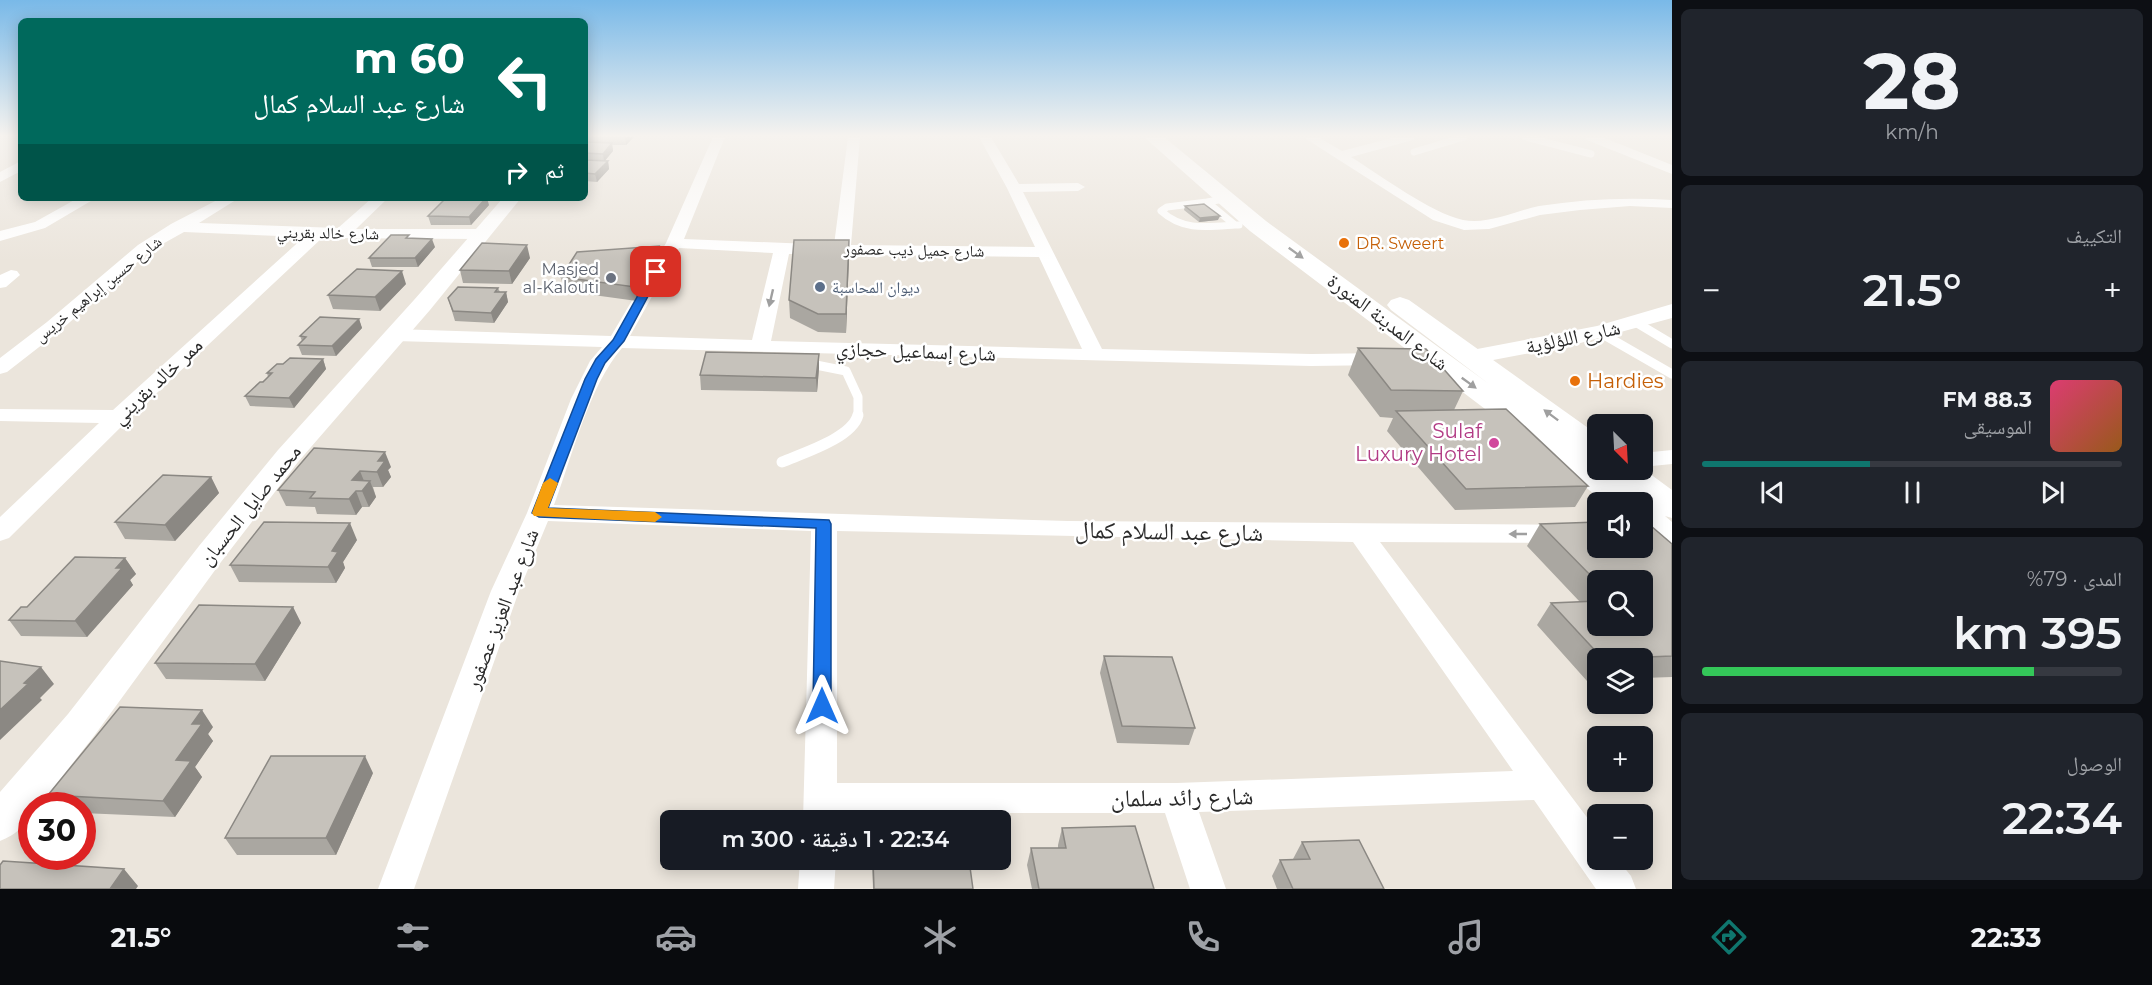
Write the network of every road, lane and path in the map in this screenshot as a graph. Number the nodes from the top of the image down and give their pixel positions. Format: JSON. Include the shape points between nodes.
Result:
{"nodes":[{"id":1,"x":701,"y":178,"type":"edge"},
{"id":2,"x":850,"y":178,"type":"edge"},
{"id":3,"x":1009,"y":178,"type":"edge"},
{"id":4,"x":1195,"y":178,"type":"edge"},
{"id":5,"x":1229,"y":178,"type":"edge"},
{"id":6,"x":1376,"y":178,"type":"edge"},
{"id":7,"x":1078,"y":187,"type":"dead end"},
{"id":8,"x":1014,"y":188,"type":"junction"},
{"id":9,"x":1216,"y":200,"type":"junction"},
{"id":10,"x":84,"y":201,"type":"edge"},
{"id":11,"x":226,"y":201,"type":"edge"},
{"id":12,"x":378,"y":201,"type":"edge"},
{"id":13,"x":509,"y":201,"type":"edge"},
{"id":14,"x":1672,"y":204,"type":"edge"},
{"id":15,"x":1247,"y":225,"type":"junction"},
{"id":16,"x":177,"y":227,"type":"junction"},
{"id":17,"x":318,"y":233,"type":"junction"},
{"id":18,"x":342,"y":233,"type":"junction"},
{"id":19,"x":480,"y":234,"type":"junction"},
{"id":20,"x":0,"y":236,"type":"edge"},
{"id":21,"x":674,"y":243,"type":"junction"},
{"id":22,"x":782,"y":249,"type":"junction"},
{"id":23,"x":842,"y":250,"type":"junction"},
{"id":24,"x":1045,"y":252,"type":"junction"},
{"id":25,"x":1672,"y":310,"type":"edge"},
{"id":26,"x":1637,"y":323,"type":"junction"},
{"id":27,"x":1599,"y":332,"type":"junction"},
{"id":28,"x":395,"y":335,"type":"junction"},
{"id":29,"x":618,"y":341,"type":"junction"},
{"id":30,"x":1672,"y":344,"type":"edge"},
{"id":31,"x":760,"y":346,"type":"junction"},
{"id":32,"x":806,"y":348,"type":"junction"},
{"id":33,"x":1095,"y":355,"type":"junction"},
{"id":34,"x":1472,"y":357,"type":"junction"},
{"id":35,"x":1436,"y":359,"type":"junction"},
{"id":36,"x":0,"y":368,"type":"edge"},
{"id":37,"x":1672,"y":374,"type":"edge"},
{"id":38,"x":0,"y":415,"type":"edge"},
{"id":39,"x":118,"y":417,"type":"junction"},
{"id":40,"x":1587,"y":442,"type":"edge"},
{"id":41,"x":1672,"y":458,"type":"edge"},
{"id":42,"x":1653,"y":459,"type":"edge"},
{"id":43,"x":783,"y":462,"type":"dead end"},
{"id":44,"x":1630,"y":480,"type":"edge"},
{"id":45,"x":1612,"y":492,"type":"edge"},
{"id":46,"x":539,"y":513,"type":"junction"},
{"id":47,"x":824,"y":524,"type":"junction"},
{"id":48,"x":1659,"y":526,"type":"edge"},
{"id":49,"x":0,"y":532,"type":"edge"},
{"id":50,"x":1587,"y":534,"type":"edge"},
{"id":51,"x":1361,"y":535,"type":"junction"},
{"id":52,"x":1542,"y":785,"type":"junction"},
{"id":53,"x":1177,"y":798,"type":"junction"},
{"id":54,"x":820,"y":809,"type":"edge"},
{"id":55,"x":0,"y":822,"type":"edge"},
{"id":56,"x":817,"y":870,"type":"edge"},
{"id":57,"x":396,"y":889,"type":"edge"},
{"id":58,"x":816,"y":889,"type":"edge"},
{"id":59,"x":1208,"y":889,"type":"edge"},
{"id":60,"x":1618,"y":889,"type":"edge"}],
"edges":[{"from":1,"to":21,"type":"street","name":"شارع عبد العزيز عصفور"},
{"from":2,"to":23,"type":"street"},
{"from":3,"to":8,"type":"street"},
{"from":4,"to":9,"type":"main road","name":"شارع المدينة المنورة"},
{"from":5,"to":34,"type":"main road","name":"شارع المدينة المنورة"},
{"from":6,"to":14,"type":"street","via":[[1438,217],[1464,225],[1489,224],[1539,211],[1580,206]]},
{"from":7,"to":8,"type":"street"},
{"from":8,"to":24,"type":"street"},
{"from":9,"to":15,"type":"main road","name":"شارع المدينة المنورة"},
{"from":9,"to":15,"type":"lane","via":[[1161,211],[1177,225],[1192,228]]},
{"from":10,"to":20,"type":"street","via":[[40,225]]},
{"from":11,"to":16,"type":"street","name":"شارع حسين إبراهيم خريس"},
{"from":12,"to":18,"type":"street"},
{"from":13,"to":19,"type":"street","name":"محمد صايل الحسبان"},
{"from":15,"to":35,"type":"main road","name":"شارع المدينة المنورة","one_way":true},
{"from":16,"to":17,"type":"street","name":"شارع خالد بقريني"},
{"from":16,"to":36,"type":"street","name":"شارع حسين إبراهيم خريس","via":[[144,248]]},
{"from":17,"to":18,"type":"street","name":"شارع خالد بقريني"},
{"from":17,"to":39,"type":"street","name":"ممر خالد بقريني"},
{"from":18,"to":19,"type":"street","name":"شارع خالد بقريني"},
{"from":19,"to":28,"type":"street","name":"محمد صايل الحسبان"},
{"from":21,"to":22,"type":"street","name":"شارع جميل ذيب عصفور"},
{"from":21,"to":29,"type":"street","name":"شارع عبد العزيز عصفور"},
{"from":22,"to":23,"type":"street","name":"شارع جميل ذيب عصفور"},
{"from":22,"to":31,"type":"street","one_way":true},
{"from":23,"to":24,"type":"street","name":"شارع جميل ذيب عصفور"},
{"from":24,"to":33,"type":"street"},
{"from":25,"to":26,"type":"street","name":"شارع اللؤلؤية"},
{"from":26,"to":27,"type":"street","name":"شارع اللؤلؤية"},
{"from":26,"to":30,"type":"lane"},
{"from":27,"to":34,"type":"street","name":"شارع اللؤلؤية"},
{"from":27,"to":37,"type":"lane"},
{"from":28,"to":29,"type":"street","name":"شارع إسماعيل حجازي"},
{"from":28,"to":55,"type":"street","name":"محمد صايل الحسبان","via":[[288,456],[81,725]]},
{"from":29,"to":31,"type":"street","name":"شارع إسماعيل حجازي"},
{"from":29,"to":46,"type":"street","name":"شارع عبد العزيز عصفور","via":[[600,362],[586,389]]},
{"from":31,"to":32,"type":"street","name":"شارع إسماعيل حجازي"},
{"from":32,"to":33,"type":"street","name":"شارع إسماعيل حجازي"},
{"from":32,"to":43,"type":"lane","via":[[809,363],[846,371],[858,398],[858,414],[855,423],[840,434]]},
{"from":33,"to":35,"type":"street","name":"شارع إسماعيل حجازي"},
{"from":40,"to":34,"type":"main road","name":"شارع المدينة المنورة","one_way":true},
{"from":35,"to":45,"type":"main road","name":"شارع المدينة المنورة","one_way":true},
{"from":38,"to":39,"type":"street"},
{"from":39,"to":49,"type":"street","name":"ممر خالد بقريني"},
{"from":41,"to":42,"type":"street"},
{"from":44,"to":48,"type":"main road"},
{"from":46,"to":47,"type":"street","name":"شارع عبد السلام كمال"},
{"from":46,"to":57,"type":"street","name":"شارع عبد العزيز عصفور","via":[[505,591]]},
{"from":47,"to":51,"type":"street","name":"شارع عبد السلام كمال"},
{"from":47,"to":54,"type":"street"},
{"from":50,"to":51,"type":"street","name":"شارع عبد السلام كمال","one_way":true},
{"from":51,"to":52,"type":"street"},
{"from":52,"to":53,"type":"street","name":"شارع رائد سلمان"},
{"from":52,"to":60,"type":"street"},
{"from":53,"to":54,"type":"street","name":"شارع رائد سلمان"},
{"from":53,"to":59,"type":"street"},
{"from":56,"to":58,"type":"street"}]}
